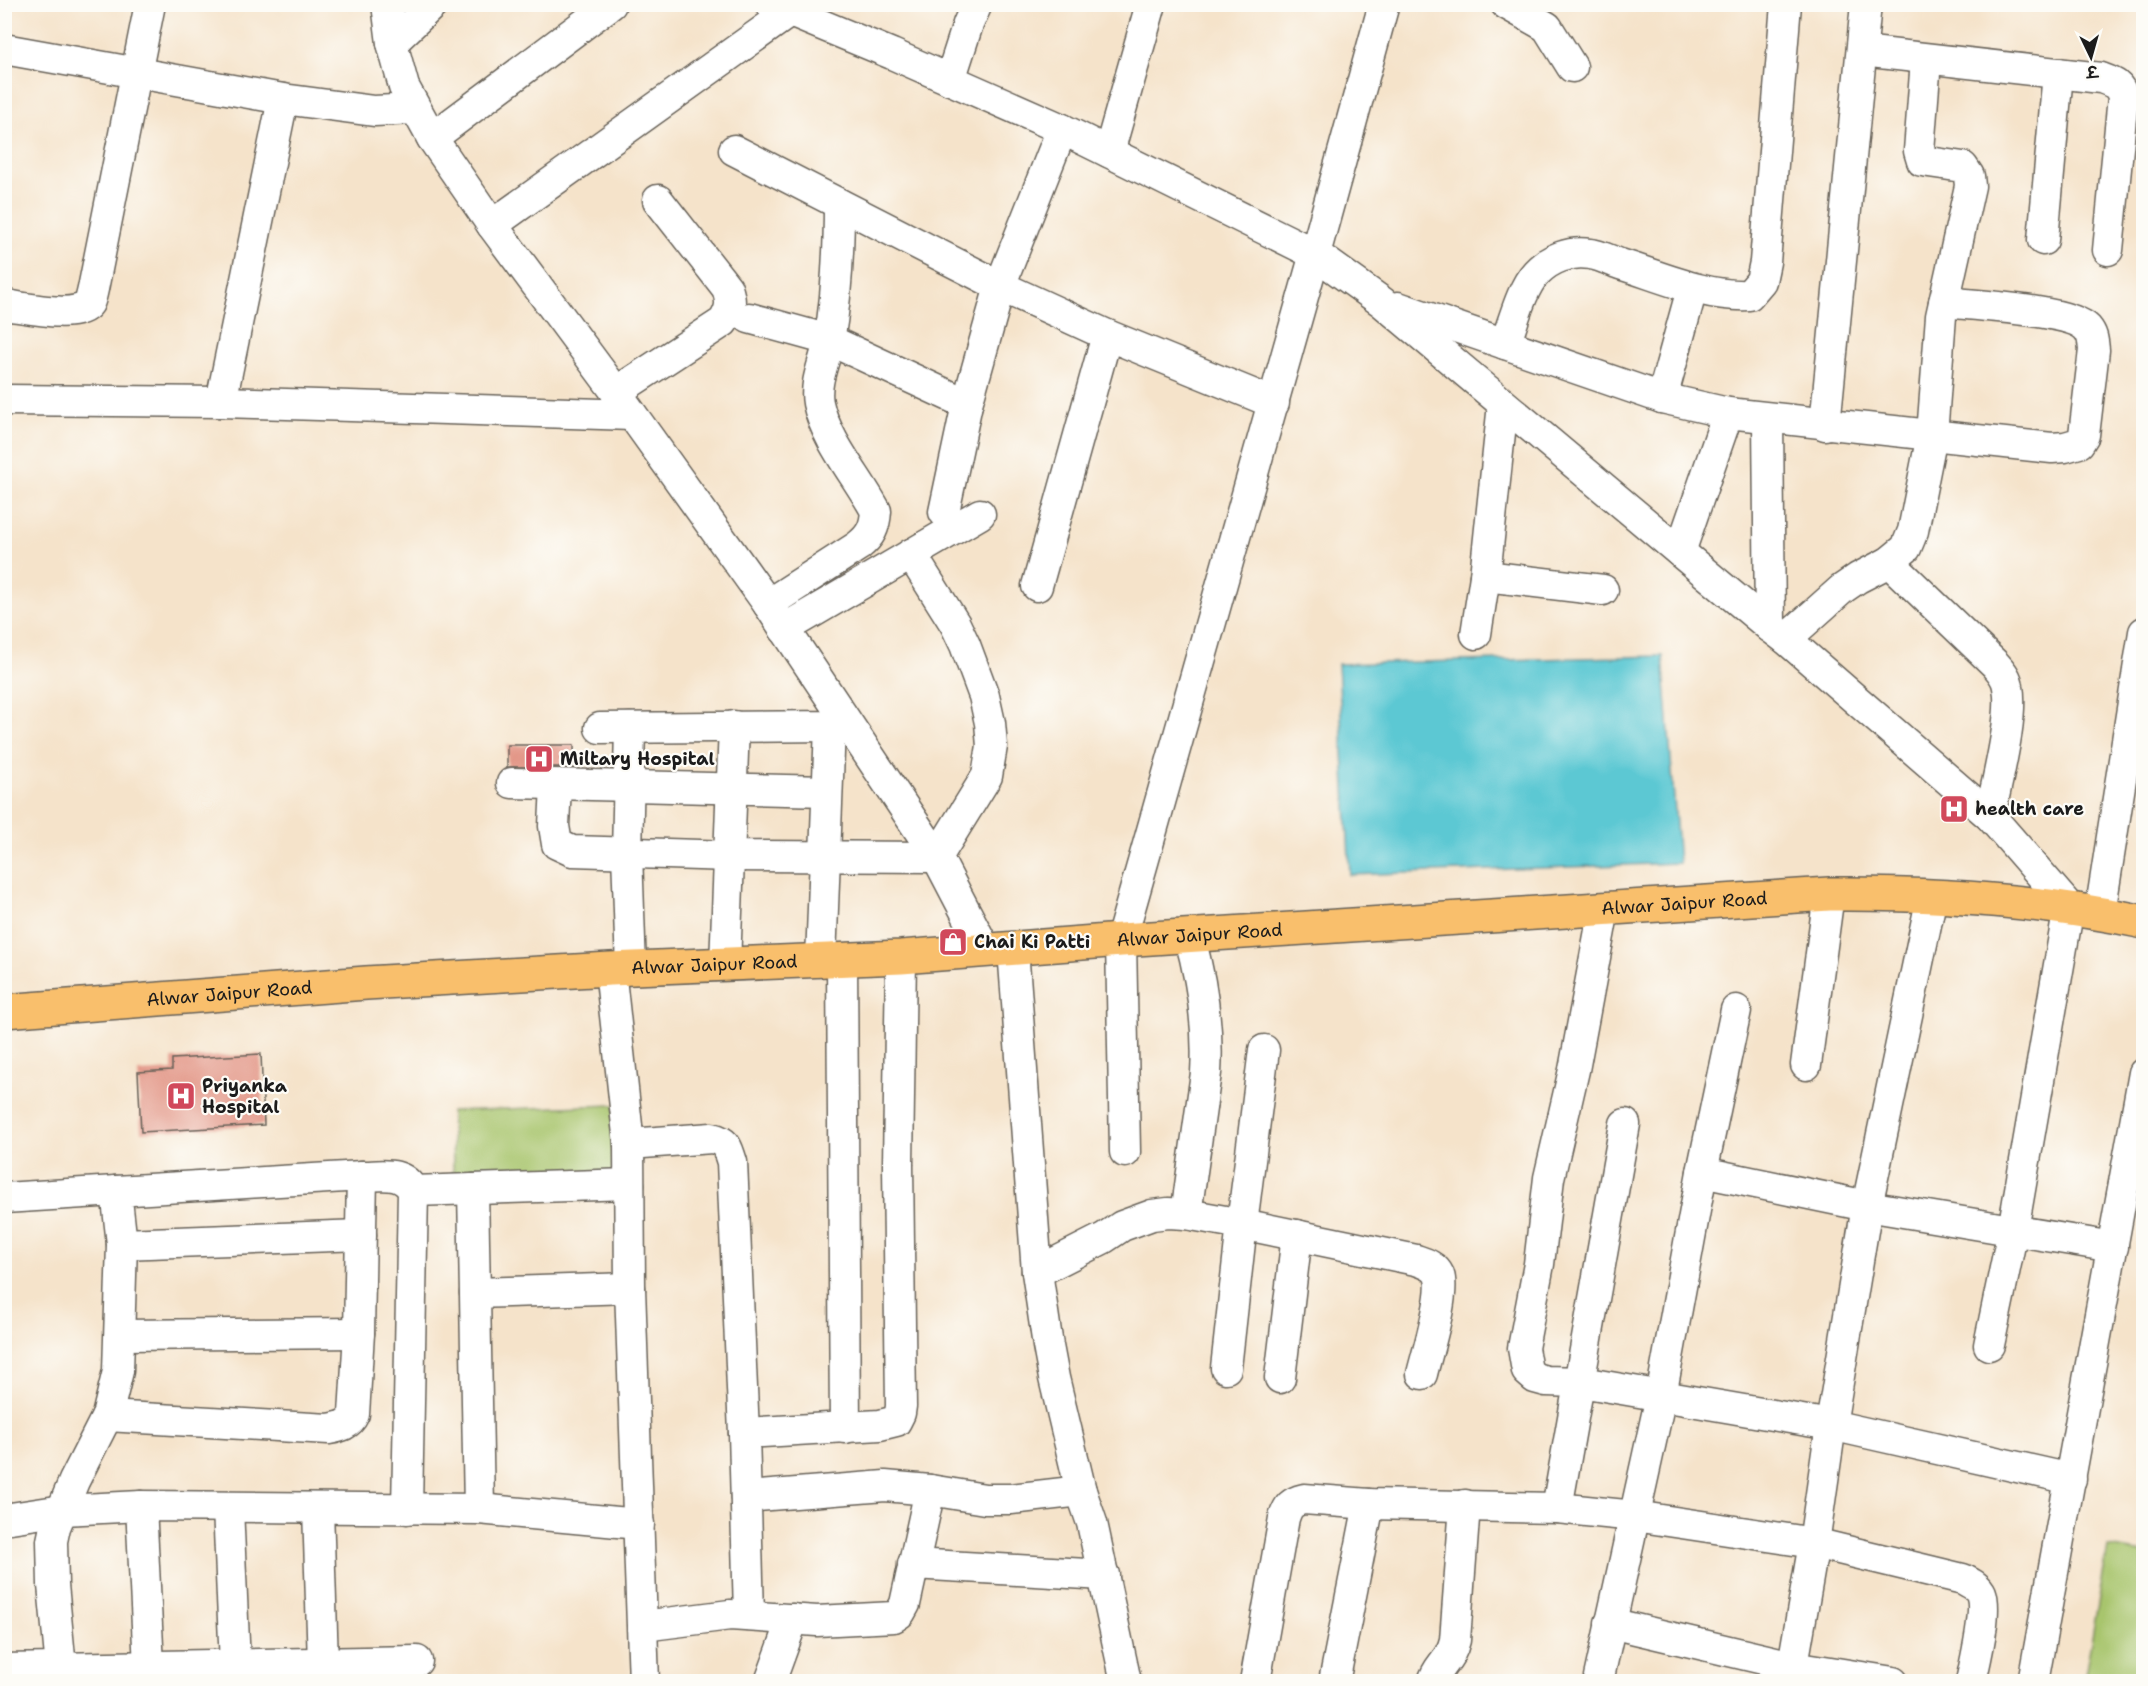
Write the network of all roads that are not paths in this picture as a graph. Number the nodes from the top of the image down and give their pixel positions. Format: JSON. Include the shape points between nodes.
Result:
{"nodes":[{"id":1,"x":150,"y":4,"type":"edge"},
{"id":2,"x":387,"y":4,"type":"edge"},
{"id":3,"x":433,"y":4,"type":"edge"},
{"id":4,"x":611,"y":4,"type":"edge"},
{"id":5,"x":977,"y":4,"type":"edge"},
{"id":6,"x":1151,"y":4,"type":"edge"},
{"id":7,"x":1384,"y":4,"type":"edge"},
{"id":8,"x":1506,"y":4,"type":"edge"},
{"id":9,"x":1786,"y":4,"type":"edge"},
{"id":10,"x":1866,"y":4,"type":"edge"},
{"id":11,"x":779,"y":9,"type":"edge"},
{"id":12,"x":392,"y":43,"type":"junction"},
{"id":13,"x":4,"y":49,"type":"edge"},
{"id":14,"x":1862,"y":51,"type":"junction"},
{"id":15,"x":1926,"y":60,"type":"junction"},
{"id":16,"x":1572,"y":67,"type":"dead end"},
{"id":17,"x":138,"y":71,"type":"junction"},
{"id":18,"x":2058,"y":73,"type":"junction"},
{"id":19,"x":950,"y":80,"type":"junction"},
{"id":20,"x":283,"y":99,"type":"junction"},
{"id":21,"x":415,"y":110,"type":"junction"},
{"id":22,"x":1062,"y":129,"type":"junction"},
{"id":23,"x":432,"y":138,"type":"junction"},
{"id":24,"x":734,"y":150,"type":"dead end"},
{"id":25,"x":1110,"y":152,"type":"junction"},
{"id":26,"x":658,"y":200,"type":"dead end"},
{"id":27,"x":839,"y":204,"type":"junction"},
{"id":28,"x":492,"y":225,"type":"junction"},
{"id":29,"x":2043,"y":240,"type":"dead end"},
{"id":30,"x":2108,"y":250,"type":"dead end"},
{"id":31,"x":1315,"y":254,"type":"junction"},
{"id":32,"x":1000,"y":286,"type":"junction"},
{"id":33,"x":1689,"y":300,"type":"dead end"},
{"id":34,"x":1382,"y":302,"type":"junction"},
{"id":35,"x":1944,"y":302,"type":"junction"},
{"id":36,"x":4,"y":305,"type":"edge"},
{"id":37,"x":749,"y":318,"type":"dead end"},
{"id":38,"x":1107,"y":335,"type":"junction"},
{"id":39,"x":829,"y":340,"type":"junction"},
{"id":40,"x":1505,"y":344,"type":"junction"},
{"id":41,"x":1662,"y":398,"type":"junction"},
{"id":42,"x":4,"y":400,"type":"edge"},
{"id":43,"x":221,"y":402,"type":"junction"},
{"id":44,"x":1274,"y":403,"type":"junction"},
{"id":45,"x":624,"y":404,"type":"junction"},
{"id":46,"x":967,"y":404,"type":"junction"},
{"id":47,"x":1503,"y":404,"type":"junction"},
{"id":48,"x":1728,"y":413,"type":"junction"},
{"id":49,"x":1768,"y":419,"type":"junction"},
{"id":50,"x":1825,"y":424,"type":"junction"},
{"id":51,"x":1932,"y":435,"type":"junction"},
{"id":52,"x":944,"y":512,"type":"dead end"},
{"id":53,"x":980,"y":514,"type":"dead end"},
{"id":54,"x":1680,"y":552,"type":"junction"},
{"id":55,"x":911,"y":554,"type":"junction"},
{"id":56,"x":1888,"y":562,"type":"junction"},
{"id":57,"x":1485,"y":576,"type":"junction"},
{"id":58,"x":1037,"y":586,"type":"dead end"},
{"id":59,"x":1603,"y":590,"type":"dead end"},
{"id":60,"x":768,"y":604,"type":"junction"},
{"id":61,"x":784,"y":629,"type":"junction"},
{"id":62,"x":2144,"y":632,"type":"edge"},
{"id":63,"x":1778,"y":633,"type":"junction"},
{"id":64,"x":1476,"y":634,"type":"dead end"},
{"id":65,"x":838,"y":725,"type":"junction"},
{"id":66,"x":735,"y":726,"type":"junction"},
{"id":67,"x":600,"y":728,"type":"dead end"},
{"id":68,"x":630,"y":728,"type":"junction"},
{"id":69,"x":512,"y":783,"type":"dead end"},
{"id":70,"x":556,"y":785,"type":"junction"},
{"id":71,"x":628,"y":786,"type":"junction"},
{"id":72,"x":733,"y":789,"type":"junction"},
{"id":73,"x":827,"y":791,"type":"junction"},
{"id":74,"x":1990,"y":816,"type":"junction"},
{"id":75,"x":627,"y":853,"type":"junction"},
{"id":76,"x":731,"y":856,"type":"junction"},
{"id":77,"x":825,"y":856,"type":"junction"},
{"id":78,"x":937,"y":857,"type":"junction"},
{"id":79,"x":1829,"y":894,"type":"junction"},
{"id":80,"x":1932,"y":896,"type":"junction"},
{"id":81,"x":1604,"y":909,"type":"junction"},
{"id":82,"x":2085,"y":910,"type":"junction"},
{"id":83,"x":2144,"y":922,"type":"edge"},
{"id":84,"x":1189,"y":935,"type":"junction"},
{"id":85,"x":1121,"y":940,"type":"junction"},
{"id":86,"x":1000,"y":950,"type":"junction"},
{"id":87,"x":901,"y":957,"type":"junction"},
{"id":88,"x":831,"y":960,"type":"junction"},
{"id":89,"x":726,"y":965,"type":"junction"},
{"id":90,"x":620,"y":969,"type":"junction"},
{"id":91,"x":1736,"y":1010,"type":"dead end"},
{"id":92,"x":4,"y":1011,"type":"edge"},
{"id":93,"x":1264,"y":1050,"type":"dead end"},
{"id":94,"x":1806,"y":1065,"type":"dead end"},
{"id":95,"x":2144,"y":1073,"type":"edge"},
{"id":96,"x":1625,"y":1124,"type":"dead end"},
{"id":97,"x":629,"y":1144,"type":"junction"},
{"id":98,"x":1125,"y":1152,"type":"dead end"},
{"id":99,"x":1702,"y":1172,"type":"junction"},
{"id":100,"x":362,"y":1176,"type":"junction"},
{"id":101,"x":629,"y":1184,"type":"junction"},
{"id":102,"x":474,"y":1189,"type":"junction"},
{"id":103,"x":116,"y":1191,"type":"junction"},
{"id":104,"x":413,"y":1191,"type":"junction"},
{"id":105,"x":4,"y":1197,"type":"edge"},
{"id":106,"x":1867,"y":1206,"type":"junction"},
{"id":107,"x":1186,"y":1214,"type":"junction"},
{"id":108,"x":1242,"y":1224,"type":"junction"},
{"id":109,"x":2013,"y":1230,"type":"junction"},
{"id":110,"x":361,"y":1235,"type":"junction"},
{"id":111,"x":1298,"y":1235,"type":"junction"},
{"id":112,"x":122,"y":1244,"type":"junction"},
{"id":113,"x":2114,"y":1247,"type":"junction"},
{"id":114,"x":1037,"y":1272,"type":"junction"},
{"id":115,"x":630,"y":1288,"type":"junction"},
{"id":116,"x":475,"y":1293,"type":"junction"},
{"id":117,"x":359,"y":1333,"type":"junction"},
{"id":118,"x":120,"y":1335,"type":"junction"},
{"id":119,"x":1989,"y":1345,"type":"dead end"},
{"id":120,"x":1226,"y":1368,"type":"dead end"},
{"id":121,"x":1422,"y":1374,"type":"dead end"},
{"id":122,"x":1280,"y":1378,"type":"dead end"},
{"id":123,"x":1581,"y":1383,"type":"junction"},
{"id":124,"x":1660,"y":1396,"type":"junction"},
{"id":125,"x":107,"y":1416,"type":"junction"},
{"id":126,"x":1831,"y":1425,"type":"junction"},
{"id":127,"x":845,"y":1428,"type":"junction"},
{"id":128,"x":744,"y":1432,"type":"junction"},
{"id":129,"x":2071,"y":1479,"type":"junction"},
{"id":130,"x":930,"y":1490,"type":"junction"},
{"id":131,"x":1082,"y":1491,"type":"junction"},
{"id":132,"x":746,"y":1497,"type":"junction"},
{"id":133,"x":1369,"y":1504,"type":"junction"},
{"id":134,"x":1465,"y":1505,"type":"junction"},
{"id":135,"x":141,"y":1506,"type":"junction"},
{"id":136,"x":228,"y":1508,"type":"junction"},
{"id":137,"x":1557,"y":1508,"type":"junction"},
{"id":138,"x":318,"y":1509,"type":"junction"},
{"id":139,"x":407,"y":1509,"type":"junction"},
{"id":140,"x":479,"y":1509,"type":"junction"},
{"id":141,"x":63,"y":1510,"type":"junction"},
{"id":142,"x":1635,"y":1516,"type":"junction"},
{"id":143,"x":4,"y":1519,"type":"edge"},
{"id":144,"x":639,"y":1524,"type":"junction"},
{"id":145,"x":1814,"y":1543,"type":"junction"},
{"id":146,"x":913,"y":1564,"type":"junction"},
{"id":147,"x":1104,"y":1575,"type":"junction"},
{"id":148,"x":749,"y":1615,"type":"junction"},
{"id":149,"x":793,"y":1619,"type":"junction"},
{"id":150,"x":1610,"y":1623,"type":"junction"},
{"id":151,"x":643,"y":1626,"type":"junction"},
{"id":152,"x":417,"y":1661,"type":"dead end"},
{"id":153,"x":323,"y":1663,"type":"junction"},
{"id":154,"x":235,"y":1664,"type":"junction"},
{"id":155,"x":149,"y":1665,"type":"junction"},
{"id":156,"x":61,"y":1668,"type":"junction"},
{"id":157,"x":4,"y":1670,"type":"edge"},
{"id":158,"x":1791,"y":1674,"type":"edge"},
{"id":159,"x":1599,"y":1677,"type":"dead end"},
{"id":160,"x":644,"y":1682,"type":"edge"},
{"id":161,"x":770,"y":1682,"type":"edge"},
{"id":162,"x":1126,"y":1682,"type":"edge"},
{"id":163,"x":1255,"y":1682,"type":"edge"},
{"id":164,"x":1334,"y":1682,"type":"edge"},
{"id":165,"x":1434,"y":1682,"type":"edge"},
{"id":166,"x":1893,"y":1682,"type":"edge"},
{"id":167,"x":1971,"y":1682,"type":"edge"},
{"id":168,"x":2033,"y":1682,"type":"edge"}],
"edges":[{"from":1,"to":17,"type":"street"},
{"from":2,"to":12,"type":"street"},
{"from":3,"to":12,"type":"street"},
{"from":4,"to":23,"type":"street"},
{"from":5,"to":19,"type":"street"},
{"from":6,"to":25,"type":"street"},
{"from":7,"to":31,"type":"street"},
{"from":8,"to":16,"type":"street","via":[[1547,27]]},
{"from":9,"to":40,"type":"street","via":[[1766,262],[1761,281],[1749,295],[1731,296],[1590,254],[1566,254],[1535,274]]},
{"from":10,"to":14,"type":"street"},
{"from":11,"to":19,"type":"street"},
{"from":11,"to":28,"type":"street"},
{"from":12,"to":21,"type":"street"},
{"from":13,"to":17,"type":"street"},
{"from":14,"to":15,"type":"street"},
{"from":14,"to":50,"type":"street"},
{"from":15,"to":18,"type":"street"},
{"from":15,"to":35,"type":"street","via":[[1918,151],[1922,161],[1963,167],[1970,186]]},
{"from":17,"to":20,"type":"street"},
{"from":17,"to":36,"type":"street","via":[[89,304],[78,312]]},
{"from":18,"to":29,"type":"street"},
{"from":18,"to":30,"type":"street","via":[[2115,83],[2123,97]]},
{"from":19,"to":22,"type":"street"},
{"from":20,"to":21,"type":"street","via":[[374,111]]},
{"from":20,"to":43,"type":"street"},
{"from":21,"to":23,"type":"street"},
{"from":22,"to":25,"type":"street"},
{"from":22,"to":32,"type":"street"},
{"from":23,"to":28,"type":"street"},
{"from":24,"to":27,"type":"street"},
{"from":25,"to":31,"type":"street"},
{"from":26,"to":45,"type":"street","via":[[727,288],[730,311],[723,322]]},
{"from":27,"to":32,"type":"street"},
{"from":27,"to":39,"type":"street"},
{"from":28,"to":45,"type":"street"},
{"from":31,"to":34,"type":"street"},
{"from":31,"to":44,"type":"street"},
{"from":32,"to":38,"type":"street"},
{"from":32,"to":46,"type":"street"},
{"from":33,"to":41,"type":"street"},
{"from":34,"to":40,"type":"street"},
{"from":34,"to":47,"type":"street"},
{"from":35,"to":51,"type":"street"},
{"from":35,"to":51,"type":"street","via":[[2067,317],[2086,326],[2093,336],[2094,350],[2084,435],[2079,443],[2052,448]]},
{"from":37,"to":39,"type":"street"},
{"from":38,"to":44,"type":"street"},
{"from":38,"to":58,"type":"street"},
{"from":39,"to":46,"type":"street"},
{"from":39,"to":60,"type":"street","via":[[817,387],[818,402],[830,434],[876,511],[875,526],[858,546]]},
{"from":40,"to":41,"type":"street"},
{"from":41,"to":48,"type":"street"},
{"from":42,"to":43,"type":"street"},
{"from":43,"to":45,"type":"street"},
{"from":44,"to":85,"type":"street"},
{"from":45,"to":60,"type":"street"},
{"from":46,"to":52,"type":"street"},
{"from":47,"to":54,"type":"street"},
{"from":47,"to":57,"type":"street"},
{"from":48,"to":49,"type":"street"},
{"from":48,"to":54,"type":"street"},
{"from":49,"to":50,"type":"street"},
{"from":49,"to":63,"type":"street"},
{"from":50,"to":51,"type":"street"},
{"from":51,"to":56,"type":"street","via":[[1913,531],[1906,548]]},
{"from":53,"to":55,"type":"street"},
{"from":54,"to":63,"type":"street"},
{"from":55,"to":61,"type":"street"},
{"from":55,"to":78,"type":"street","via":[[965,645],[990,723],[992,747],[987,776]]},
{"from":56,"to":63,"type":"street"},
{"from":56,"to":74,"type":"street","via":[[2005,676],[2009,688],[2007,724]]},
{"from":57,"to":59,"type":"street"},
{"from":57,"to":64,"type":"street"},
{"from":60,"to":61,"type":"street"},
{"from":61,"to":65,"type":"street"},
{"from":62,"to":82,"type":"street"},
{"from":63,"to":74,"type":"street"},
{"from":65,"to":66,"type":"street"},
{"from":65,"to":73,"type":"street"},
{"from":65,"to":78,"type":"street"},
{"from":66,"to":68,"type":"street"},
{"from":66,"to":72,"type":"street"},
{"from":67,"to":68,"type":"street"},
{"from":68,"to":71,"type":"street"},
{"from":69,"to":70,"type":"street"},
{"from":70,"to":71,"type":"street"},
{"from":70,"to":75,"type":"street","via":[[557,844],[572,851]]},
{"from":71,"to":72,"type":"street"},
{"from":71,"to":75,"type":"street"},
{"from":72,"to":73,"type":"street"},
{"from":72,"to":76,"type":"street"},
{"from":73,"to":77,"type":"street"},
{"from":74,"to":82,"type":"street"},
{"from":75,"to":76,"type":"street"},
{"from":75,"to":90,"type":"street"},
{"from":76,"to":77,"type":"street"},
{"from":76,"to":89,"type":"street"},
{"from":77,"to":78,"type":"street"},
{"from":77,"to":88,"type":"street"},
{"from":78,"to":86,"type":"street"},
{"from":79,"to":80,"type":"main road","name":"Alwar Jaipur Road"},
{"from":79,"to":81,"type":"main road","name":"Alwar Jaipur Road"},
{"from":79,"to":94,"type":"street"},
{"from":80,"to":82,"type":"main road","name":"Alwar Jaipur Road"},
{"from":80,"to":106,"type":"street"},
{"from":81,"to":84,"type":"main road","name":"Alwar Jaipur Road"},
{"from":81,"to":123,"type":"street","via":[[1549,1178],[1524,1348],[1527,1371],[1535,1378]]},
{"from":82,"to":83,"type":"main road","name":"Alwar Jaipur Road"},
{"from":82,"to":109,"type":"street"},
{"from":84,"to":85,"type":"main road","name":"Alwar Jaipur Road"},
{"from":84,"to":107,"type":"street","via":[[1200,974],[1207,1050]]},
{"from":85,"to":86,"type":"main road","name":"Alwar Jaipur Road"},
{"from":85,"to":98,"type":"street"},
{"from":86,"to":87,"type":"main road","name":"Alwar Jaipur Road"},
{"from":86,"to":114,"type":"street"},
{"from":87,"to":88,"type":"main road","name":"Alwar Jaipur Road"},
{"from":87,"to":127,"type":"street","via":[[900,1413],[888,1424]]},
{"from":88,"to":89,"type":"main road","name":"Alwar Jaipur Road"},
{"from":88,"to":127,"type":"street"},
{"from":89,"to":90,"type":"main road","name":"Alwar Jaipur Road"},
{"from":90,"to":92,"type":"main road","name":"Alwar Jaipur Road","via":[[366,983]]},
{"from":90,"to":97,"type":"street"},
{"from":91,"to":99,"type":"street"},
{"from":93,"to":108,"type":"street"},
{"from":95,"to":113,"type":"street"},
{"from":96,"to":123,"type":"street"},
{"from":97,"to":101,"type":"street"},
{"from":97,"to":128,"type":"street","via":[[712,1138],[722,1141],[727,1148],[732,1162]]},
{"from":99,"to":106,"type":"street"},
{"from":99,"to":124,"type":"street"},
{"from":100,"to":103,"type":"street"},
{"from":100,"to":104,"type":"street","via":[[398,1176]]},
{"from":100,"to":110,"type":"street"},
{"from":101,"to":102,"type":"street"},
{"from":101,"to":115,"type":"street"},
{"from":102,"to":104,"type":"street"},
{"from":102,"to":116,"type":"street"},
{"from":103,"to":105,"type":"street"},
{"from":103,"to":112,"type":"street"},
{"from":104,"to":139,"type":"street"},
{"from":106,"to":109,"type":"street"},
{"from":106,"to":126,"type":"street"},
{"from":107,"to":108,"type":"street"},
{"from":107,"to":114,"type":"street","via":[[1168,1213],[1134,1221]]},
{"from":108,"to":111,"type":"street"},
{"from":108,"to":120,"type":"street"},
{"from":109,"to":113,"type":"street"},
{"from":109,"to":119,"type":"street"},
{"from":110,"to":112,"type":"street"},
{"from":110,"to":117,"type":"street"},
{"from":111,"to":121,"type":"street","via":[[1432,1266],[1439,1275],[1441,1291]]},
{"from":111,"to":122,"type":"street"},
{"from":112,"to":118,"type":"street"},
{"from":113,"to":129,"type":"street"},
{"from":114,"to":131,"type":"street","via":[[1054,1378]]},
{"from":115,"to":116,"type":"street"},
{"from":115,"to":144,"type":"street"},
{"from":116,"to":140,"type":"street"},
{"from":117,"to":118,"type":"street"},
{"from":117,"to":125,"type":"street","via":[[354,1414],[342,1426],[329,1429]]},
{"from":118,"to":125,"type":"street","via":[[118,1371]]},
{"from":123,"to":124,"type":"street"},
{"from":123,"to":137,"type":"street"},
{"from":124,"to":126,"type":"street"},
{"from":124,"to":142,"type":"street"},
{"from":125,"to":141,"type":"street"},
{"from":126,"to":129,"type":"street"},
{"from":126,"to":145,"type":"street"},
{"from":127,"to":128,"type":"street"},
{"from":128,"to":132,"type":"street"},
{"from":129,"to":168,"type":"street"},
{"from":130,"to":131,"type":"street","via":[[985,1499]]},
{"from":130,"to":132,"type":"street","via":[[885,1486]]},
{"from":130,"to":146,"type":"street"},
{"from":131,"to":147,"type":"street"},
{"from":132,"to":148,"type":"street"},
{"from":133,"to":134,"type":"street"},
{"from":133,"to":163,"type":"street","via":[[1304,1499],[1288,1506]]},
{"from":133,"to":164,"type":"street"},
{"from":134,"to":137,"type":"street"},
{"from":134,"to":165,"type":"street","via":[[1454,1646],[1436,1672]]},
{"from":135,"to":136,"type":"street"},
{"from":135,"to":141,"type":"street"},
{"from":135,"to":155,"type":"street"},
{"from":136,"to":138,"type":"street"},
{"from":136,"to":154,"type":"street"},
{"from":137,"to":142,"type":"street"},
{"from":138,"to":139,"type":"street"},
{"from":138,"to":153,"type":"street"},
{"from":139,"to":140,"type":"street"},
{"from":140,"to":144,"type":"street"},
{"from":141,"to":143,"type":"street"},
{"from":141,"to":156,"type":"street","via":[[55,1527],[51,1558]]},
{"from":142,"to":145,"type":"street"},
{"from":142,"to":150,"type":"street"},
{"from":144,"to":151,"type":"street"},
{"from":145,"to":158,"type":"street"},
{"from":145,"to":167,"type":"street","via":[[1963,1579],[1976,1586],[1983,1613]]},
{"from":146,"to":147,"type":"street"},
{"from":146,"to":149,"type":"street","via":[[905,1604],[894,1617]]},
{"from":147,"to":162,"type":"street"},
{"from":148,"to":149,"type":"street"},
{"from":148,"to":151,"type":"street"},
{"from":149,"to":161,"type":"street"},
{"from":150,"to":158,"type":"street"},
{"from":150,"to":159,"type":"street"},
{"from":151,"to":160,"type":"street"},
{"from":152,"to":153,"type":"street"},
{"from":153,"to":154,"type":"street"},
{"from":154,"to":155,"type":"street"},
{"from":155,"to":156,"type":"street"},
{"from":156,"to":157,"type":"street"},
{"from":158,"to":166,"type":"street"}]}
